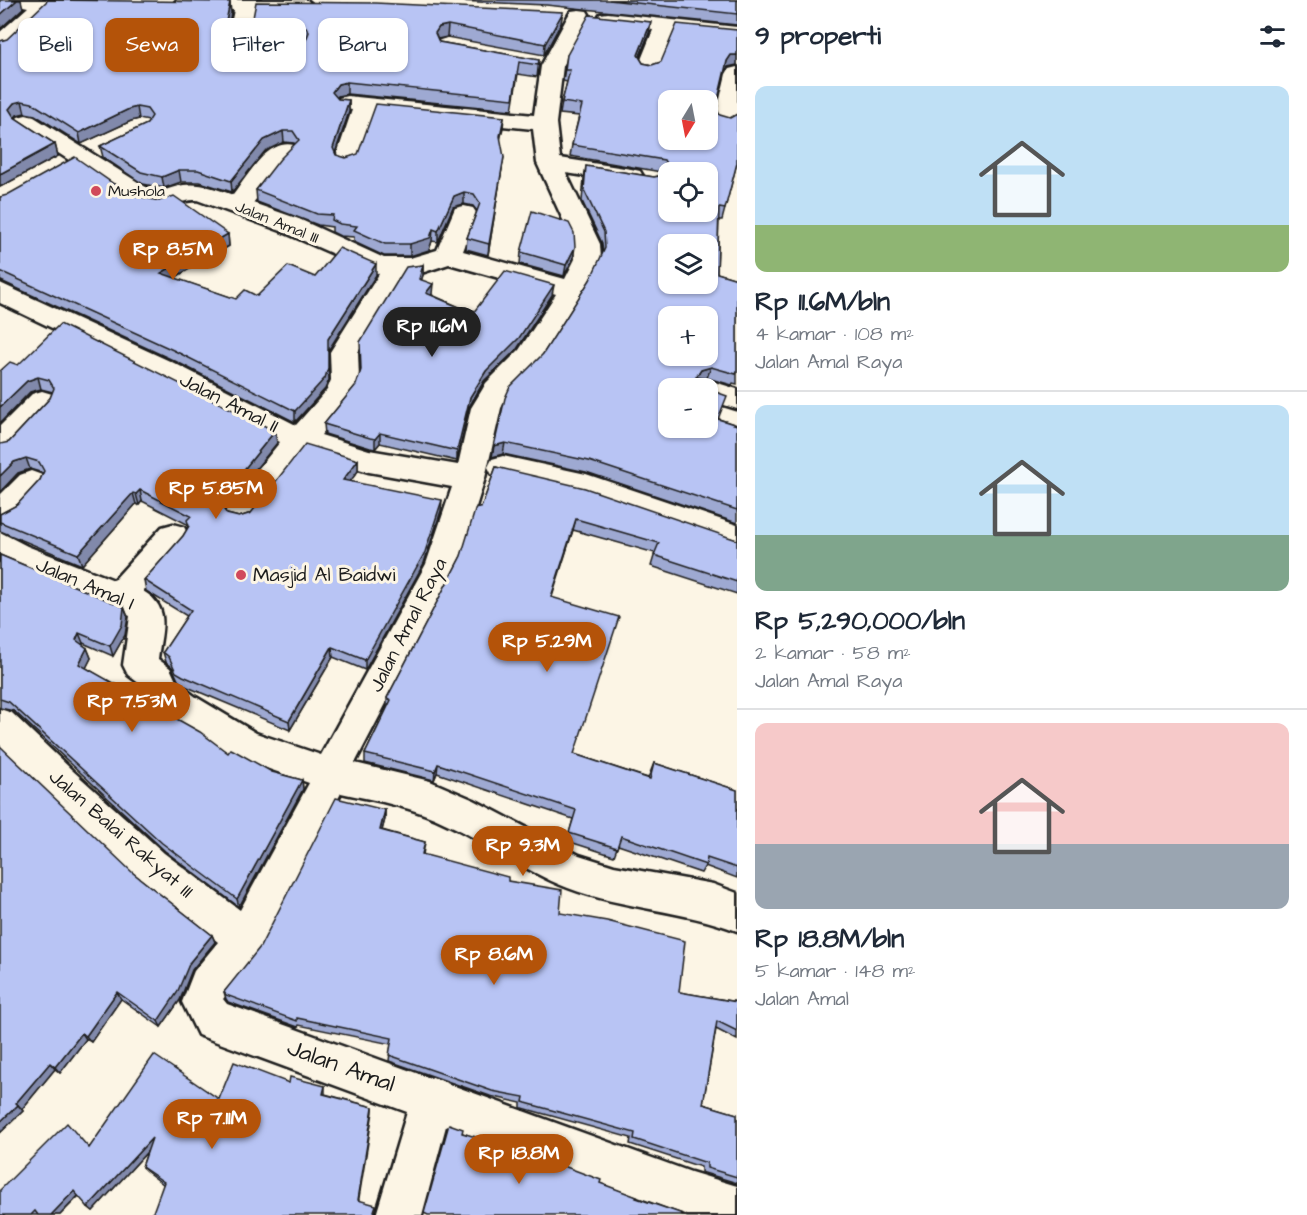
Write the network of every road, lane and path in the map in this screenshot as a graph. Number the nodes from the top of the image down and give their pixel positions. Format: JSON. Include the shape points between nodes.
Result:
{"nodes":[{"id":1,"x":21,"y":0,"type":"edge"},
{"id":2,"x":45,"y":3,"type":"junction"},
{"id":3,"x":114,"y":3,"type":"edge"},
{"id":4,"x":160,"y":3,"type":"edge"},
{"id":5,"x":260,"y":3,"type":"edge"},
{"id":6,"x":327,"y":5,"type":"edge"},
{"id":7,"x":251,"y":18,"type":"edge"},
{"id":8,"x":665,"y":26,"type":"junction"},
{"id":9,"x":737,"y":33,"type":"edge"},
{"id":10,"x":0,"y":44,"type":"edge"},
{"id":11,"x":649,"y":67,"type":"edge"},
{"id":12,"x":737,"y":74,"type":"edge"},
{"id":13,"x":727,"y":120,"type":"edge"},
{"id":14,"x":26,"y":122,"type":"edge"},
{"id":15,"x":543,"y":123,"type":"junction"},
{"id":16,"x":286,"y":150,"type":"edge"},
{"id":17,"x":91,"y":152,"type":"junction"},
{"id":18,"x":347,"y":160,"type":"edge"},
{"id":19,"x":549,"y":163,"type":"junction"},
{"id":20,"x":57,"y":168,"type":"edge"},
{"id":21,"x":652,"y":179,"type":"edge"},
{"id":22,"x":238,"y":206,"type":"junction"},
{"id":23,"x":464,"y":214,"type":"dead end"},
{"id":24,"x":448,"y":255,"type":"junction"},
{"id":25,"x":396,"y":268,"type":"junction"},
{"id":26,"x":573,"y":290,"type":"junction"},
{"id":27,"x":0,"y":292,"type":"edge"},
{"id":28,"x":718,"y":393,"type":"edge"},
{"id":29,"x":737,"y":399,"type":"edge"},
{"id":30,"x":42,"y":401,"type":"dead end"},
{"id":31,"x":303,"y":438,"type":"junction"},
{"id":32,"x":0,"y":444,"type":"edge"},
{"id":33,"x":503,"y":467,"type":"edge"},
{"id":34,"x":470,"y":478,"type":"junction"},
{"id":35,"x":31,"y":483,"type":"dead end"},
{"id":36,"x":0,"y":514,"type":"edge"},
{"id":37,"x":240,"y":514,"type":"edge"},
{"id":38,"x":173,"y":536,"type":"dead end"},
{"id":39,"x":737,"y":538,"type":"edge"},
{"id":40,"x":0,"y":545,"type":"edge"},
{"id":41,"x":119,"y":596,"type":"junction"},
{"id":42,"x":0,"y":724,"type":"edge"},
{"id":43,"x":330,"y":774,"type":"junction"},
{"id":44,"x":737,"y":912,"type":"edge"},
{"id":45,"x":246,"y":939,"type":"junction"},
{"id":46,"x":433,"y":1098,"type":"junction"},
{"id":47,"x":690,"y":1204,"type":"edge"},
{"id":48,"x":737,"y":1208,"type":"edge"},
{"id":49,"x":399,"y":1215,"type":"edge"}],
"edges":[{"from":1,"to":2,"type":"street"},
{"from":2,"to":3,"type":"street"},
{"from":2,"to":10,"type":"street"},
{"from":4,"to":5,"type":"street"},
{"from":5,"to":6,"type":"street"},
{"from":5,"to":7,"type":"street"},
{"from":8,"to":9,"type":"street"},
{"from":8,"to":11,"type":"street"},
{"from":8,"to":15,"type":"street","name":"Jalan Amal Raya","via":[[568,15],[540,64]]},
{"from":12,"to":13,"type":"street"},
{"from":14,"to":17,"type":"street","name":"Jalan Amal III"},
{"from":15,"to":18,"type":"street","via":[[356,104]]},
{"from":15,"to":19,"type":"street","name":"Jalan Amal Raya"},
{"from":16,"to":22,"type":"street","via":[[270,164]]},
{"from":17,"to":20,"type":"street"},
{"from":17,"to":22,"type":"street","name":"Jalan Amal III","via":[[149,201],[161,202],[192,191]]},
{"from":19,"to":21,"type":"street"},
{"from":19,"to":26,"type":"street","name":"Jalan Amal Raya","via":[[589,250]]},
{"from":22,"to":25,"type":"street","name":"Jalan Amal III","via":[[380,266]]},
{"from":23,"to":24,"type":"street"},
{"from":24,"to":25,"type":"street","name":"Jalan Amal III"},
{"from":24,"to":26,"type":"street"},
{"from":25,"to":31,"type":"street","via":[[346,347],[345,380],[340,394]]},
{"from":26,"to":34,"type":"street","name":"Jalan Amal Raya","via":[[529,357],[496,390],[486,408]]},
{"from":27,"to":31,"type":"street","name":"Jalan Amal II"},
{"from":28,"to":29,"type":"street"},
{"from":30,"to":32,"type":"street"},
{"from":31,"to":34,"type":"street","name":"Jalan Amal II","via":[[335,452]]},
{"from":31,"to":37,"type":"street","via":[[279,462]]},
{"from":33,"to":39,"type":"street","via":[[586,486]]},
{"from":34,"to":43,"type":"street","name":"Jalan Amal Raya","via":[[442,565]]},
{"from":35,"to":36,"type":"street"},
{"from":38,"to":41,"type":"street"},
{"from":40,"to":41,"type":"street","name":"Jalan Amal I"},
{"from":41,"to":43,"type":"street","name":"Jalan Amal I","via":[[147,614],[140,665],[158,678],[163,692],[245,745]]},
{"from":42,"to":45,"type":"street","name":"Jalan Balai Rakyat III","via":[[151,866]]},
{"from":43,"to":44,"type":"street","via":[[417,793],[571,871]]},
{"from":43,"to":45,"type":"street","name":"Jalan Amal"},
{"from":45,"to":46,"type":"street","name":"Jalan Amal","via":[[204,993],[202,1002],[213,1020]]},
{"from":46,"to":47,"type":"street","name":"Jalan Amal"},
{"from":46,"to":49,"type":"street"},
{"from":47,"to":48,"type":"street","name":"Jalan Amal"}]}
